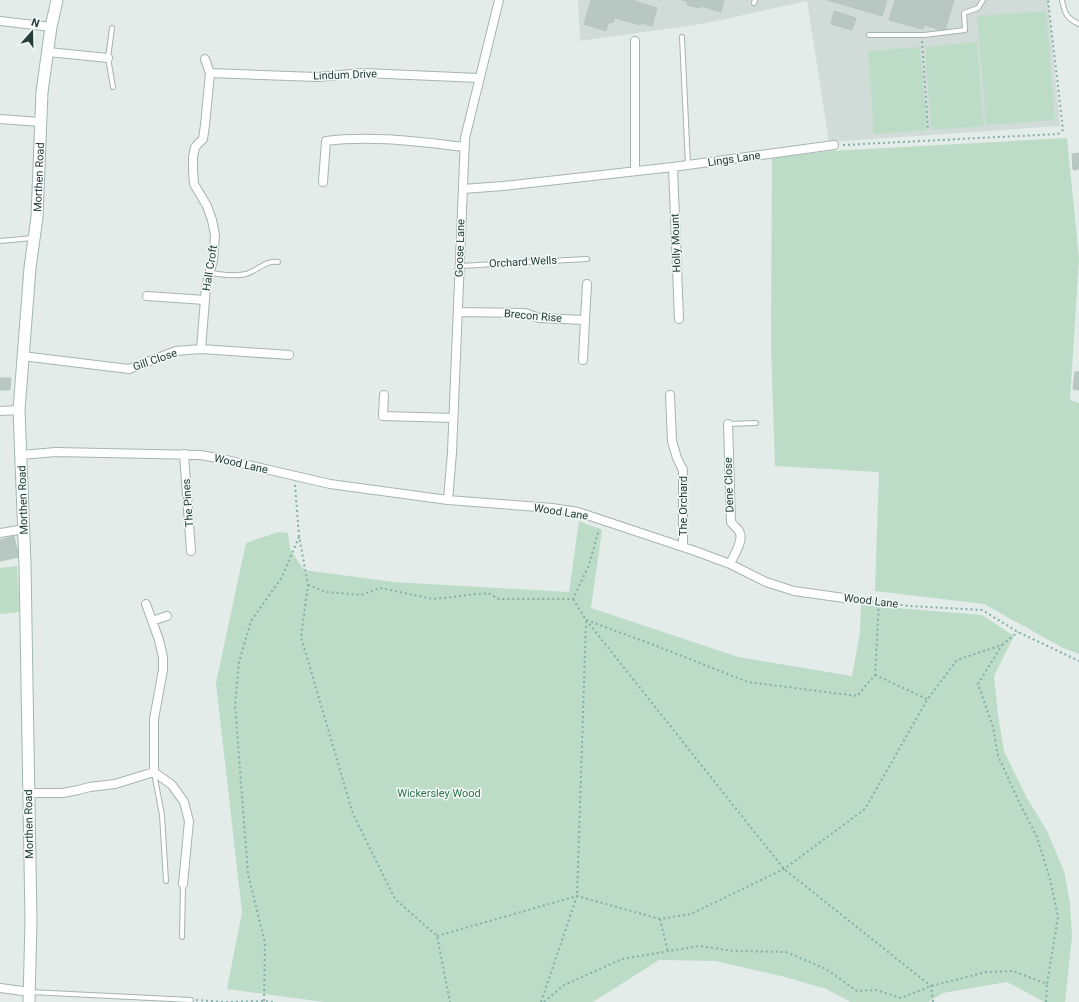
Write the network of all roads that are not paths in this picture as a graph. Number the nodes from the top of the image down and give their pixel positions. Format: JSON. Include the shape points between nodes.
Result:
{"nodes":[{"id":1,"x":57,"y":0,"type":"edge"},
{"id":2,"x":499,"y":0,"type":"edge"},
{"id":3,"x":983,"y":0,"type":"edge"},
{"id":4,"x":1062,"y":0,"type":"edge"},
{"id":5,"x":0,"y":21,"type":"edge"},
{"id":6,"x":1079,"y":24,"type":"edge"},
{"id":7,"x":51,"y":27,"type":"junction"},
{"id":8,"x":112,"y":28,"type":"dead end"},
{"id":9,"x":869,"y":35,"type":"dead end"},
{"id":10,"x":682,"y":37,"type":"dead end"},
{"id":11,"x":635,"y":41,"type":"dead end"},
{"id":12,"x":48,"y":52,"type":"junction"},
{"id":13,"x":108,"y":58,"type":"junction"},
{"id":14,"x":205,"y":59,"type":"dead end"},
{"id":15,"x":210,"y":73,"type":"junction"},
{"id":16,"x":479,"y":78,"type":"junction"},
{"id":17,"x":113,"y":87,"type":"dead end"},
{"id":18,"x":0,"y":119,"type":"edge"},
{"id":19,"x":40,"y":122,"type":"junction"},
{"id":20,"x":834,"y":145,"type":"road end"},
{"id":21,"x":465,"y":146,"type":"junction"},
{"id":22,"x":688,"y":165,"type":"junction"},
{"id":23,"x":673,"y":167,"type":"junction"},
{"id":24,"x":635,"y":171,"type":"junction"},
{"id":25,"x":322,"y":182,"type":"dead end"},
{"id":26,"x":463,"y":189,"type":"junction"},
{"id":27,"x":34,"y":238,"type":"junction"},
{"id":28,"x":0,"y":241,"type":"edge"},
{"id":29,"x":587,"y":258,"type":"dead end"},
{"id":30,"x":278,"y":262,"type":"dead end"},
{"id":31,"x":460,"y":266,"type":"junction"},
{"id":32,"x":209,"y":273,"type":"junction"},
{"id":33,"x":587,"y":284,"type":"dead end"},
{"id":34,"x":147,"y":296,"type":"dead end"},
{"id":35,"x":205,"y":300,"type":"junction"},
{"id":36,"x":458,"y":312,"type":"junction"},
{"id":37,"x":679,"y":319,"type":"dead end"},
{"id":38,"x":585,"y":320,"type":"junction"},
{"id":39,"x":201,"y":349,"type":"junction"},
{"id":40,"x":22,"y":356,"type":"junction"},
{"id":41,"x":289,"y":356,"type":"dead end"},
{"id":42,"x":583,"y":360,"type":"dead end"},
{"id":43,"x":384,"y":395,"type":"dead end"},
{"id":44,"x":670,"y":395,"type":"dead end"},
{"id":45,"x":18,"y":410,"type":"junction"},
{"id":46,"x":0,"y":411,"type":"edge"},
{"id":47,"x":453,"y":418,"type":"junction"},
{"id":48,"x":756,"y":423,"type":"dead end"},
{"id":49,"x":728,"y":424,"type":"joint"},
{"id":50,"x":184,"y":454,"type":"junction"},
{"id":51,"x":20,"y":455,"type":"junction"},
{"id":52,"x":448,"y":500,"type":"junction"},
{"id":53,"x":24,"y":529,"type":"junction"},
{"id":54,"x":0,"y":533,"type":"edge"},
{"id":55,"x":683,"y":547,"type":"junction"},
{"id":56,"x":191,"y":551,"type":"dead end"},
{"id":57,"x":730,"y":564,"type":"junction"},
{"id":58,"x":844,"y":598,"type":"road end"},
{"id":59,"x":146,"y":604,"type":"dead end"},
{"id":60,"x":167,"y":616,"type":"dead end"},
{"id":61,"x":152,"y":621,"type":"junction"},
{"id":62,"x":154,"y":772,"type":"junction"},
{"id":63,"x":29,"y":793,"type":"junction"},
{"id":64,"x":166,"y":881,"type":"dead end"},
{"id":65,"x":183,"y":884,"type":"joint"},
{"id":66,"x":182,"y":937,"type":"dead end"},
{"id":67,"x":0,"y":988,"type":"edge"},
{"id":68,"x":29,"y":997,"type":"edge"},
{"id":69,"x":191,"y":1000,"type":"road end"}],
"edges":[{"from":1,"to":7,"type":"main road","name":"Morthen Road"},
{"from":2,"to":16,"type":"street","name":"Goose Lane"},
{"from":3,"to":9,"type":"lane","via":[[978,8],[964,13],[965,30],[922,36]]},
{"from":4,"to":6,"type":"lane","via":[[1065,15]]},
{"from":5,"to":7,"type":"street"},
{"from":7,"to":12,"type":"main road","name":"Morthen Road"},
{"from":8,"to":13,"type":"lane"},
{"from":10,"to":22,"type":"lane"},
{"from":11,"to":24,"type":"street"},
{"from":12,"to":13,"type":"street"},
{"from":12,"to":19,"type":"main road","name":"Morthen Road"},
{"from":13,"to":17,"type":"lane"},
{"from":14,"to":15,"type":"street"},
{"from":15,"to":16,"type":"street","name":"Lindum Drive","via":[[317,77],[364,73]]},
{"from":15,"to":32,"type":"street","name":"Hall Croft","via":[[203,139],[195,148],[193,157],[194,184],[207,206],[215,235]]},
{"from":16,"to":21,"type":"street","name":"Goose Lane"},
{"from":18,"to":19,"type":"street"},
{"from":19,"to":27,"type":"main road","name":"Morthen Road"},
{"from":20,"to":22,"type":"street","name":"Lings Lane"},
{"from":21,"to":25,"type":"street","via":[[376,138],[326,141]]},
{"from":21,"to":26,"type":"street","name":"Goose Lane"},
{"from":22,"to":23,"type":"street","name":"Lings Lane"},
{"from":23,"to":24,"type":"street","name":"Lings Lane"},
{"from":23,"to":37,"type":"street","name":"Holly Mount"},
{"from":24,"to":26,"type":"street","name":"Lings Lane"},
{"from":26,"to":31,"type":"street","name":"Goose Lane"},
{"from":27,"to":28,"type":"lane"},
{"from":27,"to":40,"type":"main road","name":"Morthen Road"},
{"from":29,"to":31,"type":"lane","name":"Orchard Wells"},
{"from":30,"to":32,"type":"lane","via":[[262,265],[243,275]]},
{"from":31,"to":36,"type":"street","name":"Goose Lane"},
{"from":32,"to":35,"type":"street","name":"Hall Croft"},
{"from":33,"to":38,"type":"street"},
{"from":34,"to":35,"type":"street","name":"Hall Croft"},
{"from":35,"to":39,"type":"street","name":"Hall Croft"},
{"from":36,"to":38,"type":"street","name":"Brecon Rise","via":[[525,313],[539,318]]},
{"from":36,"to":47,"type":"street","name":"Goose Lane"},
{"from":38,"to":42,"type":"street"},
{"from":39,"to":40,"type":"street","name":"Gill Close","via":[[176,351],[129,369]]},
{"from":39,"to":41,"type":"street","name":"Gill Close"},
{"from":40,"to":45,"type":"main road","name":"Morthen Road"},
{"from":43,"to":47,"type":"street","via":[[383,416]]},
{"from":44,"to":55,"type":"street","name":"The Orchard","via":[[672,441],[683,470]]},
{"from":45,"to":46,"type":"street"},
{"from":45,"to":51,"type":"main road","name":"Morthen Road"},
{"from":47,"to":52,"type":"street","name":"Goose Lane"},
{"from":48,"to":49,"type":"lane"},
{"from":49,"to":57,"type":"street","name":"Dene Close","via":[[731,522],[741,536]]},
{"from":50,"to":51,"type":"street","name":"Wood Lane","via":[[56,452]]},
{"from":50,"to":52,"type":"street","name":"Wood Lane","via":[[218,458],[330,484]]},
{"from":50,"to":56,"type":"street","name":"The Pines"},
{"from":51,"to":53,"type":"main road","name":"Morthen Road"},
{"from":52,"to":55,"type":"street","name":"Wood Lane","via":[[578,512]]},
{"from":53,"to":54,"type":"street"},
{"from":53,"to":63,"type":"main road","name":"Morthen Road"},
{"from":55,"to":57,"type":"street","name":"Wood Lane"},
{"from":57,"to":58,"type":"street","name":"Wood Lane","via":[[766,582],[794,591]]},
{"from":59,"to":61,"type":"street"},
{"from":60,"to":61,"type":"street"},
{"from":61,"to":62,"type":"street","via":[[163,657],[154,719]]},
{"from":62,"to":63,"type":"street","via":[[115,784],[63,793]]},
{"from":62,"to":64,"type":"lane","via":[[162,815]]},
{"from":62,"to":65,"type":"street","via":[[172,785],[184,802],[189,821]]},
{"from":63,"to":68,"type":"main road","name":"Morthen Road"},
{"from":65,"to":66,"type":"lane"},
{"from":67,"to":68,"type":"street"},
{"from":68,"to":69,"type":"lane"}]}
